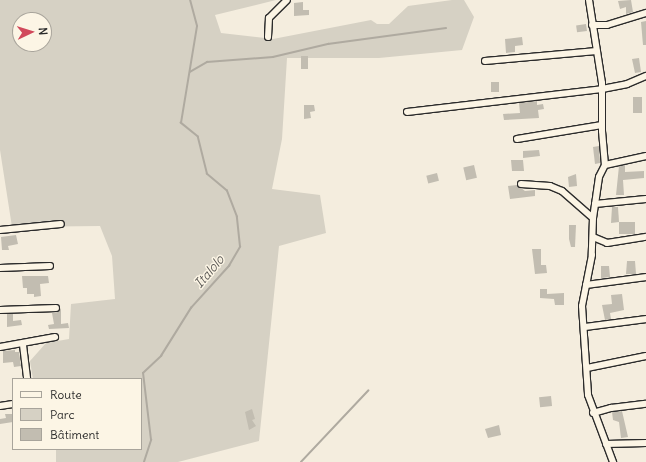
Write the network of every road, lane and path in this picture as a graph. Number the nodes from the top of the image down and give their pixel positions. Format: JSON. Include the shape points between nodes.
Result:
{"nodes":[{"id":1,"x":287,"y":0,"type":"edge"},
{"id":2,"x":589,"y":0,"type":"edge"},
{"id":3,"x":646,"y":13,"type":"edge"},
{"id":4,"x":592,"y":25,"type":"junction"},
{"id":5,"x":607,"y":25,"type":"junction"},
{"id":6,"x":594,"y":35,"type":"junction"},
{"id":7,"x":268,"y":37,"type":"dead end"},
{"id":8,"x":597,"y":51,"type":"junction"},
{"id":9,"x":485,"y":61,"type":"dead end"},
{"id":10,"x":646,"y":76,"type":"edge"},
{"id":11,"x":602,"y":89,"type":"junction"},
{"id":12,"x":407,"y":112,"type":"dead end"},
{"id":13,"x":602,"y":125,"type":"junction"},
{"id":14,"x":517,"y":138,"type":"dead end"},
{"id":15,"x":646,"y":156,"type":"edge"},
{"id":16,"x":606,"y":164,"type":"junction"},
{"id":17,"x":521,"y":184,"type":"dead end"},
{"id":18,"x":646,"y":199,"type":"edge"},
{"id":19,"x":595,"y":204,"type":"junction"},
{"id":20,"x":593,"y":218,"type":"junction"},
{"id":21,"x":61,"y":224,"type":"dead end"},
{"id":22,"x":0,"y":230,"type":"edge"},
{"id":23,"x":593,"y":237,"type":"junction"},
{"id":24,"x":646,"y":237,"type":"edge"},
{"id":25,"x":50,"y":266,"type":"dead end"},
{"id":26,"x":0,"y":268,"type":"edge"},
{"id":27,"x":646,"y":277,"type":"edge"},
{"id":28,"x":586,"y":285,"type":"junction"},
{"id":29,"x":56,"y":308,"type":"dead end"},
{"id":30,"x":0,"y":310,"type":"edge"},
{"id":31,"x":646,"y":319,"type":"edge"},
{"id":32,"x":585,"y":327,"type":"junction"},
{"id":33,"x":55,"y":337,"type":"dead end"},
{"id":34,"x":23,"y":345,"type":"junction"},
{"id":35,"x":0,"y":347,"type":"edge"},
{"id":36,"x":646,"y":356,"type":"edge"},
{"id":37,"x":587,"y":368,"type":"junction"},
{"id":38,"x":27,"y":378,"type":"edge"},
{"id":39,"x":12,"y":404,"type":"edge"},
{"id":40,"x":646,"y":404,"type":"edge"},
{"id":41,"x":0,"y":406,"type":"edge"},
{"id":42,"x":593,"y":413,"type":"junction"},
{"id":43,"x":646,"y":443,"type":"edge"},
{"id":44,"x":606,"y":444,"type":"junction"},
{"id":45,"x":612,"y":462,"type":"edge"}],
"edges":[{"from":1,"to":7,"type":"street","via":[[268,18]]},
{"from":2,"to":4,"type":"street"},
{"from":3,"to":5,"type":"street"},
{"from":4,"to":5,"type":"street"},
{"from":4,"to":6,"type":"street"},
{"from":5,"to":6,"type":"street"},
{"from":6,"to":8,"type":"street"},
{"from":8,"to":9,"type":"street"},
{"from":8,"to":11,"type":"street"},
{"from":10,"to":11,"type":"street","via":[[627,84]]},
{"from":11,"to":12,"type":"street"},
{"from":11,"to":13,"type":"street"},
{"from":13,"to":14,"type":"street"},
{"from":13,"to":16,"type":"street"},
{"from":15,"to":16,"type":"street"},
{"from":16,"to":19,"type":"street","via":[[599,177]]},
{"from":17,"to":20,"type":"street","via":[[550,186],[562,191]]},
{"from":18,"to":19,"type":"street"},
{"from":19,"to":20,"type":"street"},
{"from":20,"to":23,"type":"street"},
{"from":21,"to":22,"type":"street"},
{"from":23,"to":24,"type":"street","via":[[607,243]]},
{"from":23,"to":28,"type":"street"},
{"from":25,"to":26,"type":"street"},
{"from":27,"to":28,"type":"street"},
{"from":28,"to":32,"type":"street","via":[[582,301]]},
{"from":29,"to":30,"type":"street"},
{"from":31,"to":32,"type":"street"},
{"from":32,"to":37,"type":"street"},
{"from":33,"to":34,"type":"street"},
{"from":34,"to":35,"type":"street"},
{"from":34,"to":38,"type":"street"},
{"from":36,"to":37,"type":"street"},
{"from":37,"to":42,"type":"street","via":[[588,395]]},
{"from":39,"to":41,"type":"street"},
{"from":40,"to":42,"type":"street"},
{"from":42,"to":44,"type":"street"},
{"from":43,"to":44,"type":"street"},
{"from":44,"to":45,"type":"street"}]}
